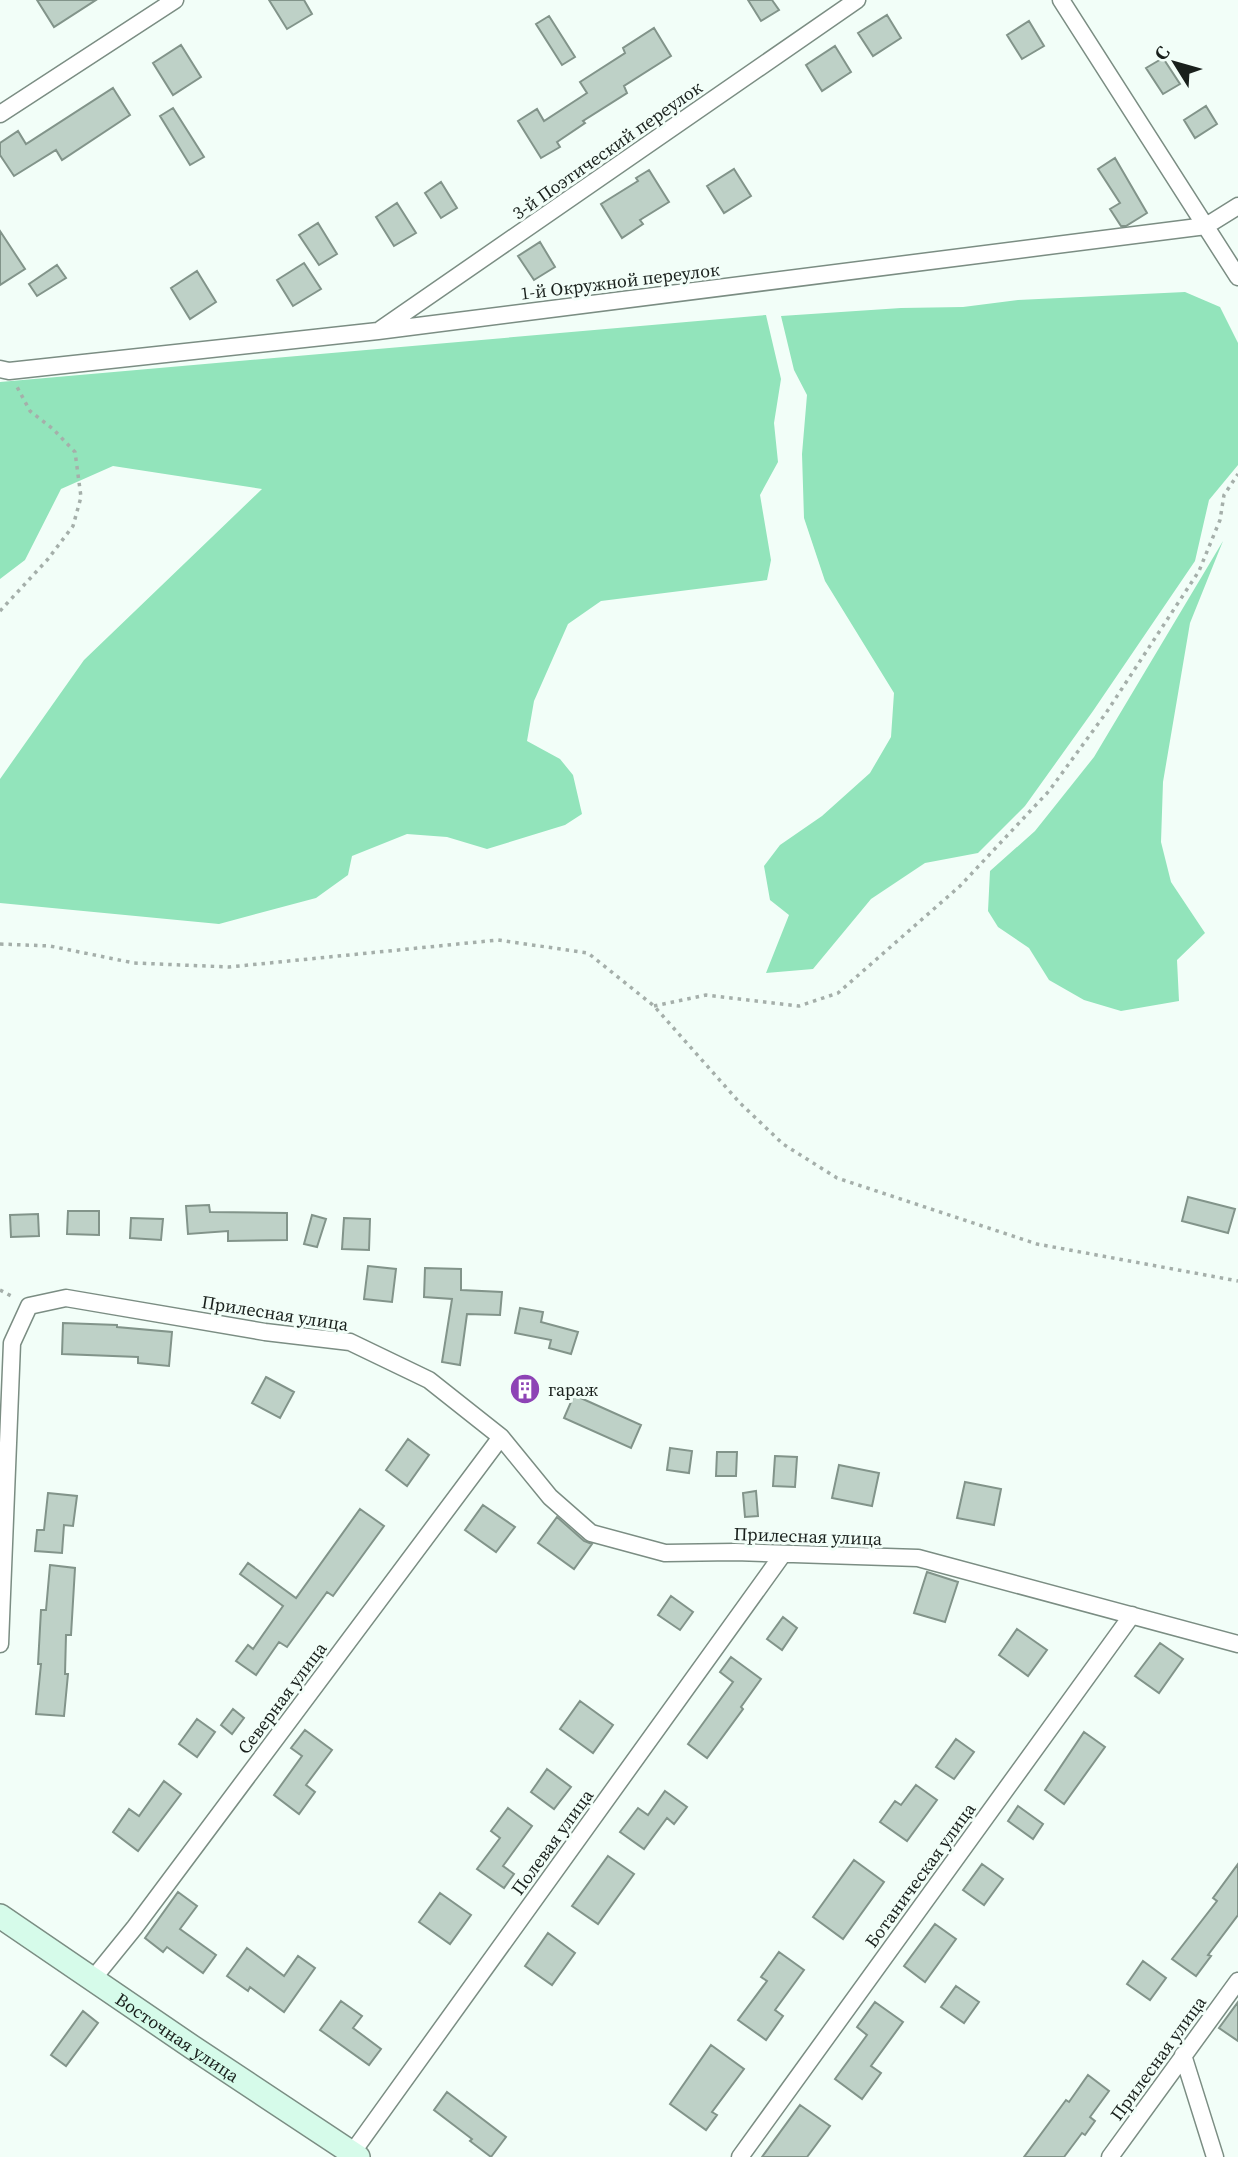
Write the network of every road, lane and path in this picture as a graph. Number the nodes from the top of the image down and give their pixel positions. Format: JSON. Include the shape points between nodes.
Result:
{"nodes":[{"id":1,"x":174,"y":0,"type":"edge"},
{"id":2,"x":857,"y":0,"type":"edge"},
{"id":3,"x":1061,"y":0,"type":"edge"},
{"id":4,"x":0,"y":114,"type":"edge"},
{"id":5,"x":1238,"y":206,"type":"edge"},
{"id":6,"x":1206,"y":226,"type":"junction"},
{"id":7,"x":1238,"y":277,"type":"edge"},
{"id":8,"x":378,"y":331,"type":"junction"},
{"id":9,"x":4,"y":370,"type":"edge"},
{"id":10,"x":1238,"y":474,"type":"edge"},
{"id":11,"x":0,"y":611,"type":"edge"},
{"id":12,"x":0,"y":944,"type":"edge"},
{"id":13,"x":654,"y":1006,"type":"junction"},
{"id":14,"x":1238,"y":1281,"type":"edge"},
{"id":15,"x":501,"y":1437,"type":"junction"},
{"id":16,"x":783,"y":1554,"type":"junction"},
{"id":17,"x":1132,"y":1615,"type":"junction"},
{"id":18,"x":0,"y":1644,"type":"edge"},
{"id":19,"x":1238,"y":1644,"type":"edge"},
{"id":20,"x":0,"y":1916,"type":"edge"},
{"id":21,"x":93,"y":1980,"type":"junction"},
{"id":22,"x":1238,"y":1981,"type":"edge"},
{"id":23,"x":1183,"y":2055,"type":"junction"},
{"id":24,"x":355,"y":2155,"type":"edge"},
{"id":25,"x":740,"y":2157,"type":"edge"},
{"id":26,"x":1110,"y":2157,"type":"edge"},
{"id":27,"x":1215,"y":2157,"type":"edge"}],
"edges":[{"from":1,"to":4,"type":"street"},
{"from":2,"to":8,"type":"street","name":"3-й Поэтический переулок"},
{"from":3,"to":6,"type":"street"},
{"from":5,"to":6,"type":"street","name":"1-й Окружной переулок"},
{"from":6,"to":7,"type":"street"},
{"from":6,"to":8,"type":"street","name":"1-й Окружной переулок"},
{"from":8,"to":9,"type":"street","name":"1-й Окружной переулок"},
{"from":9,"to":11,"type":"path","via":[[30,411],[75,452],[81,497],[72,526]]},
{"from":10,"to":13,"type":"path","via":[[1224,495],[1220,520],[1199,571],[1106,713],[1049,792],[960,886],[838,993],[799,1006],[706,995]]},
{"from":12,"to":13,"type":"path","via":[[50,946],[134,962],[229,967],[498,940],[588,953]]},
{"from":13,"to":14,"type":"path","via":[[783,1144],[838,1178],[1037,1244]]},
{"from":15,"to":16,"type":"street","name":"Прилесная улица","via":[[550,1497],[591,1533],[664,1553]]},
{"from":15,"to":18,"type":"street","name":"Прилесная улица","via":[[429,1380],[350,1342],[66,1298],[29,1306],[12,1343]]},
{"from":15,"to":21,"type":"street","name":"Северная улица"},
{"from":16,"to":17,"type":"street","name":"Прилесная улица","via":[[918,1558]]},
{"from":16,"to":24,"type":"street","name":"Полевая улица"},
{"from":17,"to":19,"type":"street","name":"Прилесная улица"},
{"from":17,"to":25,"type":"street","name":"Ботаническая улица"},
{"from":20,"to":21,"type":"street","name":"Восточная улица"},
{"from":21,"to":24,"type":"street","name":"Восточная улица"},
{"from":22,"to":23,"type":"street","name":"Прилесная улица"},
{"from":23,"to":26,"type":"street","name":"Прилесная улица"},
{"from":23,"to":27,"type":"street"}]}
